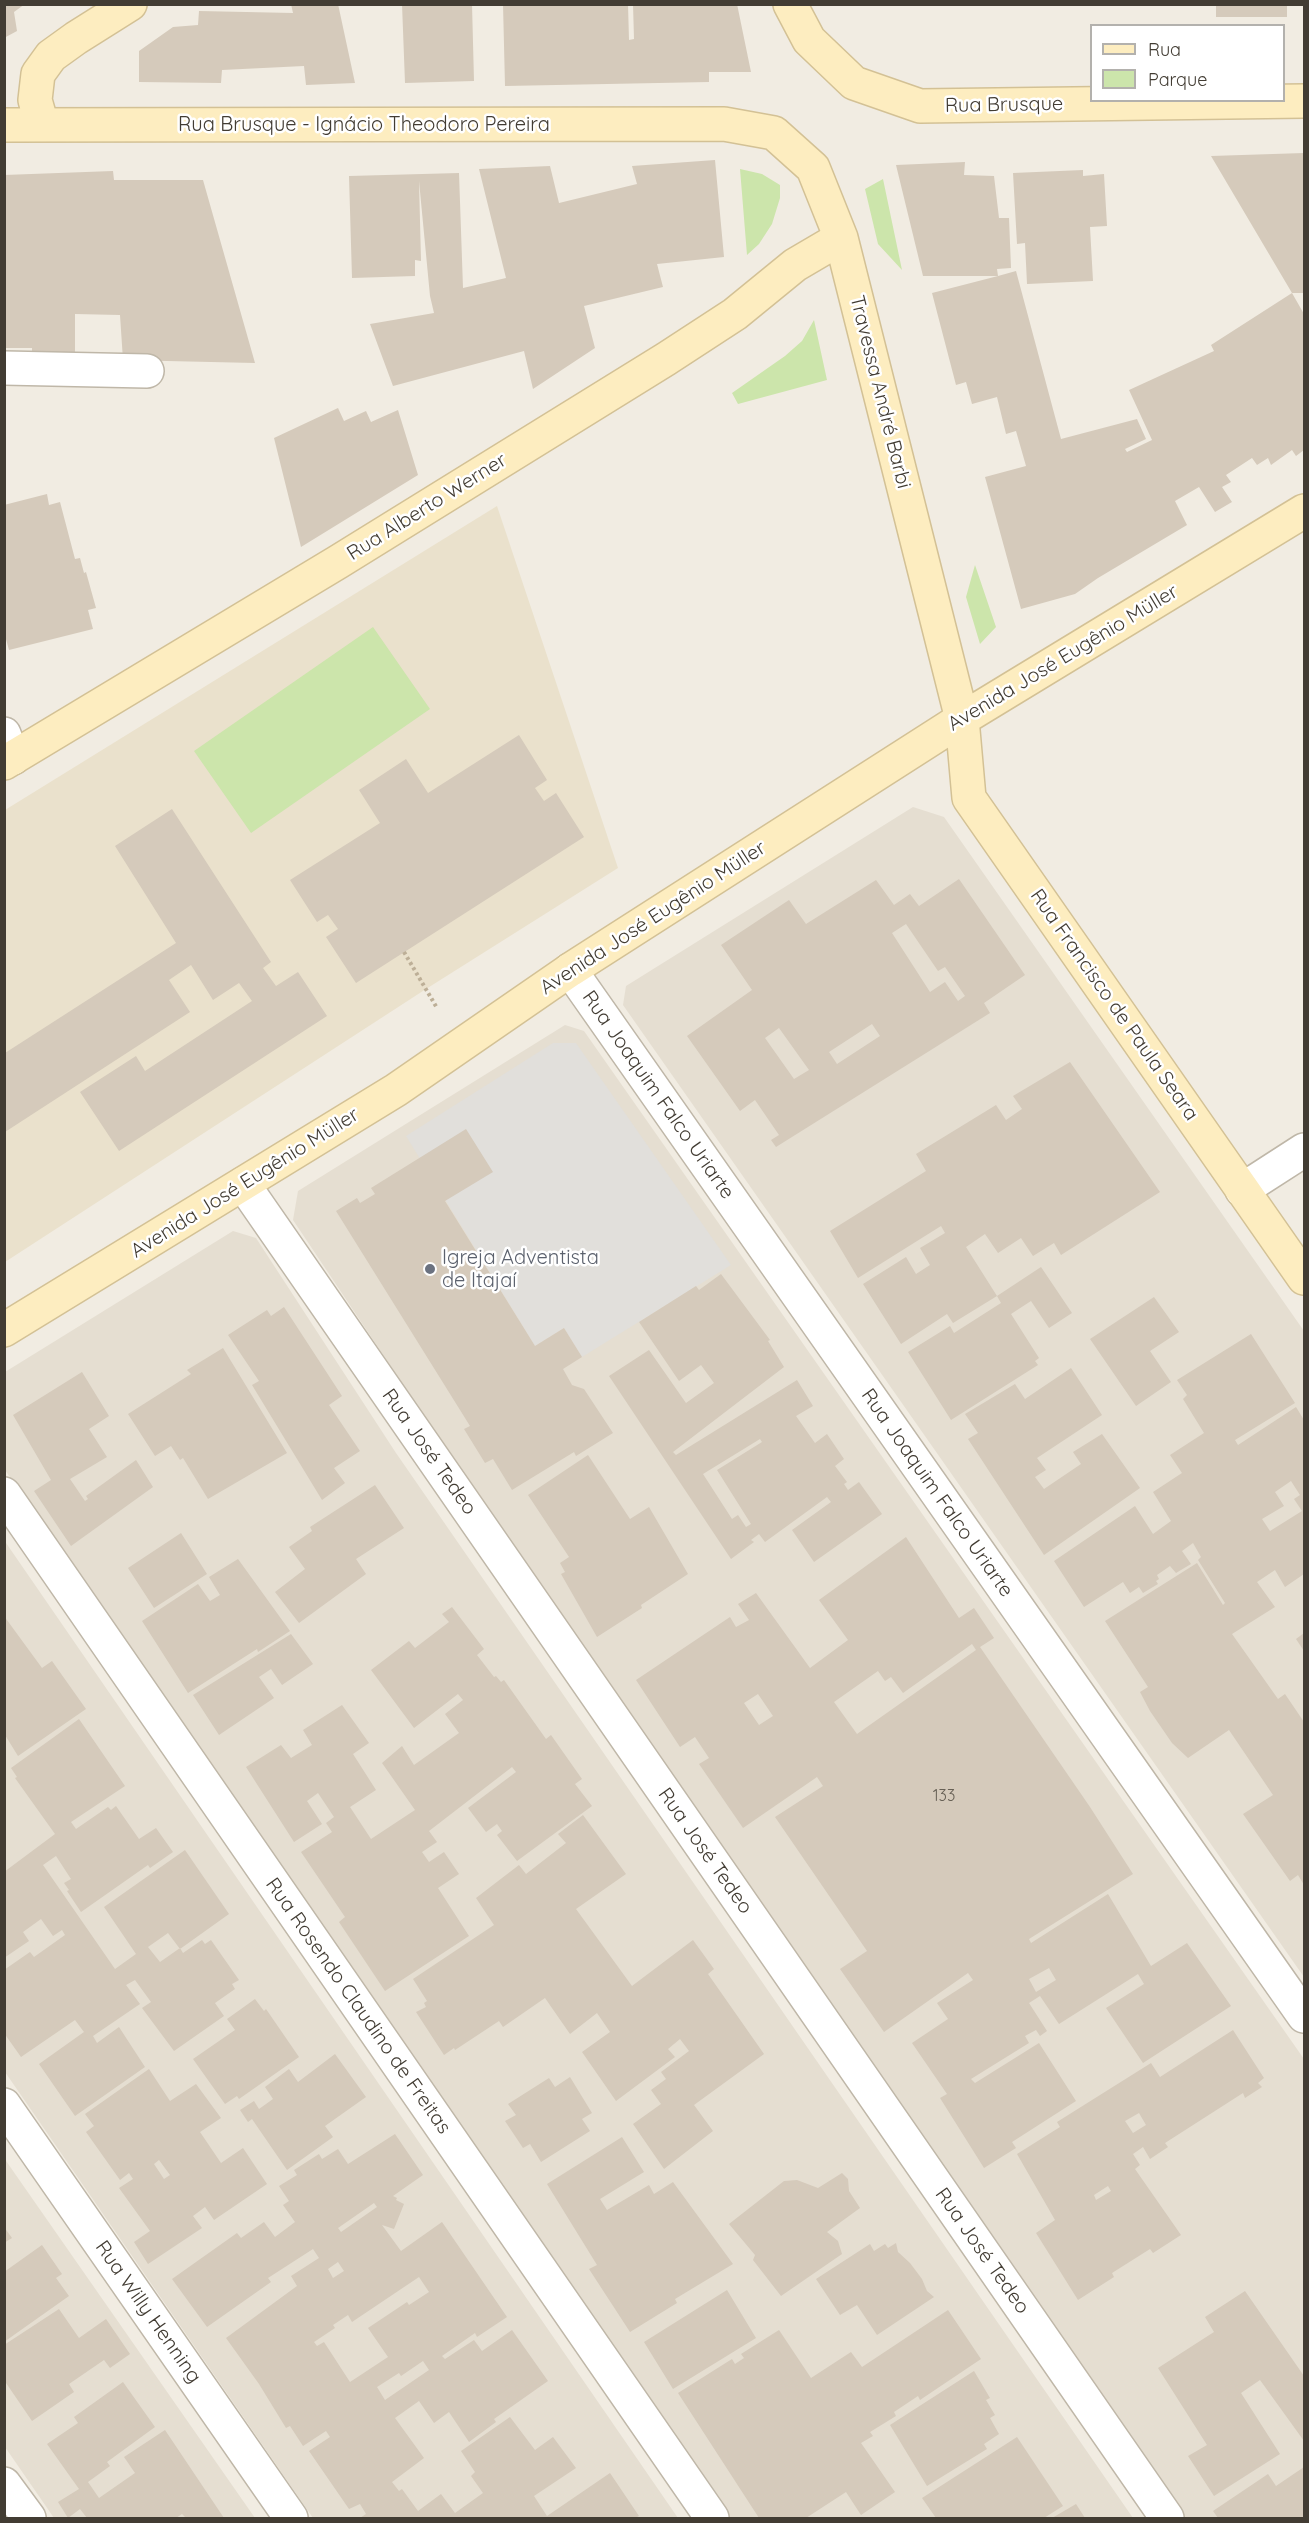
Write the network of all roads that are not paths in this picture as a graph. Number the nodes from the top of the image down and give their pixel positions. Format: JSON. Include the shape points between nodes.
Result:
{"nodes":[{"id":1,"x":130,"y":4,"type":"edge"},
{"id":2,"x":790,"y":4,"type":"edge"},
{"id":3,"x":1285,"y":101,"type":"edge"},
{"id":4,"x":1305,"y":101,"type":"edge"},
{"id":5,"x":1228,"y":102,"type":"edge"},
{"id":6,"x":724,"y":124,"type":"joint"},
{"id":7,"x":4,"y":125,"type":"edge"},
{"id":8,"x":42,"y":125,"type":"junction"},
{"id":9,"x":841,"y":238,"type":"junction"},
{"id":10,"x":4,"y":368,"type":"edge"},
{"id":11,"x":147,"y":371,"type":"dead end"},
{"id":12,"x":1305,"y":512,"type":"edge"},
{"id":13,"x":962,"y":719,"type":"junction"},
{"id":14,"x":7,"y":752,"type":"edge"},
{"id":15,"x":570,"y":970,"type":"junction"},
{"id":16,"x":1305,"y":1150,"type":"edge"},
{"id":17,"x":243,"y":1184,"type":"junction"},
{"id":18,"x":1242,"y":1190,"type":"junction"},
{"id":19,"x":1305,"y":1278,"type":"edge"},
{"id":20,"x":4,"y":1330,"type":"edge"},
{"id":21,"x":4,"y":1494,"type":"edge"},
{"id":22,"x":1305,"y":2016,"type":"edge"},
{"id":23,"x":4,"y":2105,"type":"edge"},
{"id":24,"x":4,"y":2484,"type":"edge"},
{"id":25,"x":29,"y":2518,"type":"edge"},
{"id":26,"x":291,"y":2518,"type":"edge"},
{"id":27,"x":712,"y":2518,"type":"edge"},
{"id":28,"x":1167,"y":2518,"type":"edge"}],
"edges":[{"from":1,"to":8,"type":"main road","via":[[51,56],[38,74],[35,100]]},
{"from":2,"to":5,"type":"main road","name":"Rua Brusque","via":[[809,40],[854,83],[920,106]]},
{"from":3,"to":4,"type":"main road","name":"Rua Brusque"},
{"from":6,"to":8,"type":"main road","name":"Rua Brusque - Ignácio Theodoro Pereira"},
{"from":6,"to":9,"type":"main road","name":"Travessa André Barbi","via":[[774,133],[813,168]]},
{"from":7,"to":8,"type":"main road","name":"Rua Brusque - Ignácio Theodoro Pereira"},
{"from":9,"to":13,"type":"main road","name":"Travessa André Barbi"},
{"from":9,"to":14,"type":"main road","name":"Rua Alberto Werner","via":[[795,265],[735,314],[666,359],[338,562]]},
{"from":10,"to":11,"type":"street"},
{"from":12,"to":13,"type":"main road","name":"Avenida José Eugênio Müller"},
{"from":13,"to":15,"type":"main road","name":"Avenida José Eugênio Müller"},
{"from":13,"to":18,"type":"main road","name":"Rua Francisco de Paula Seara","via":[[969,798]]},
{"from":15,"to":17,"type":"main road","name":"Avenida José Eugênio Müller","via":[[396,1090]]},
{"from":15,"to":22,"type":"street","name":"Rua Joaquim Falco Uriarte"},
{"from":16,"to":18,"type":"street"},
{"from":17,"to":20,"type":"main road","name":"Avenida José Eugênio Müller"},
{"from":17,"to":28,"type":"street","name":"Rua José Tedeo"},
{"from":18,"to":19,"type":"main road","name":"Rua Francisco de Paula Seara"},
{"from":21,"to":27,"type":"street","name":"Rua Rosendo Claudino de Freitas"},
{"from":23,"to":26,"type":"street","name":"Rua Willy Henning"},
{"from":24,"to":25,"type":"street"}]}
